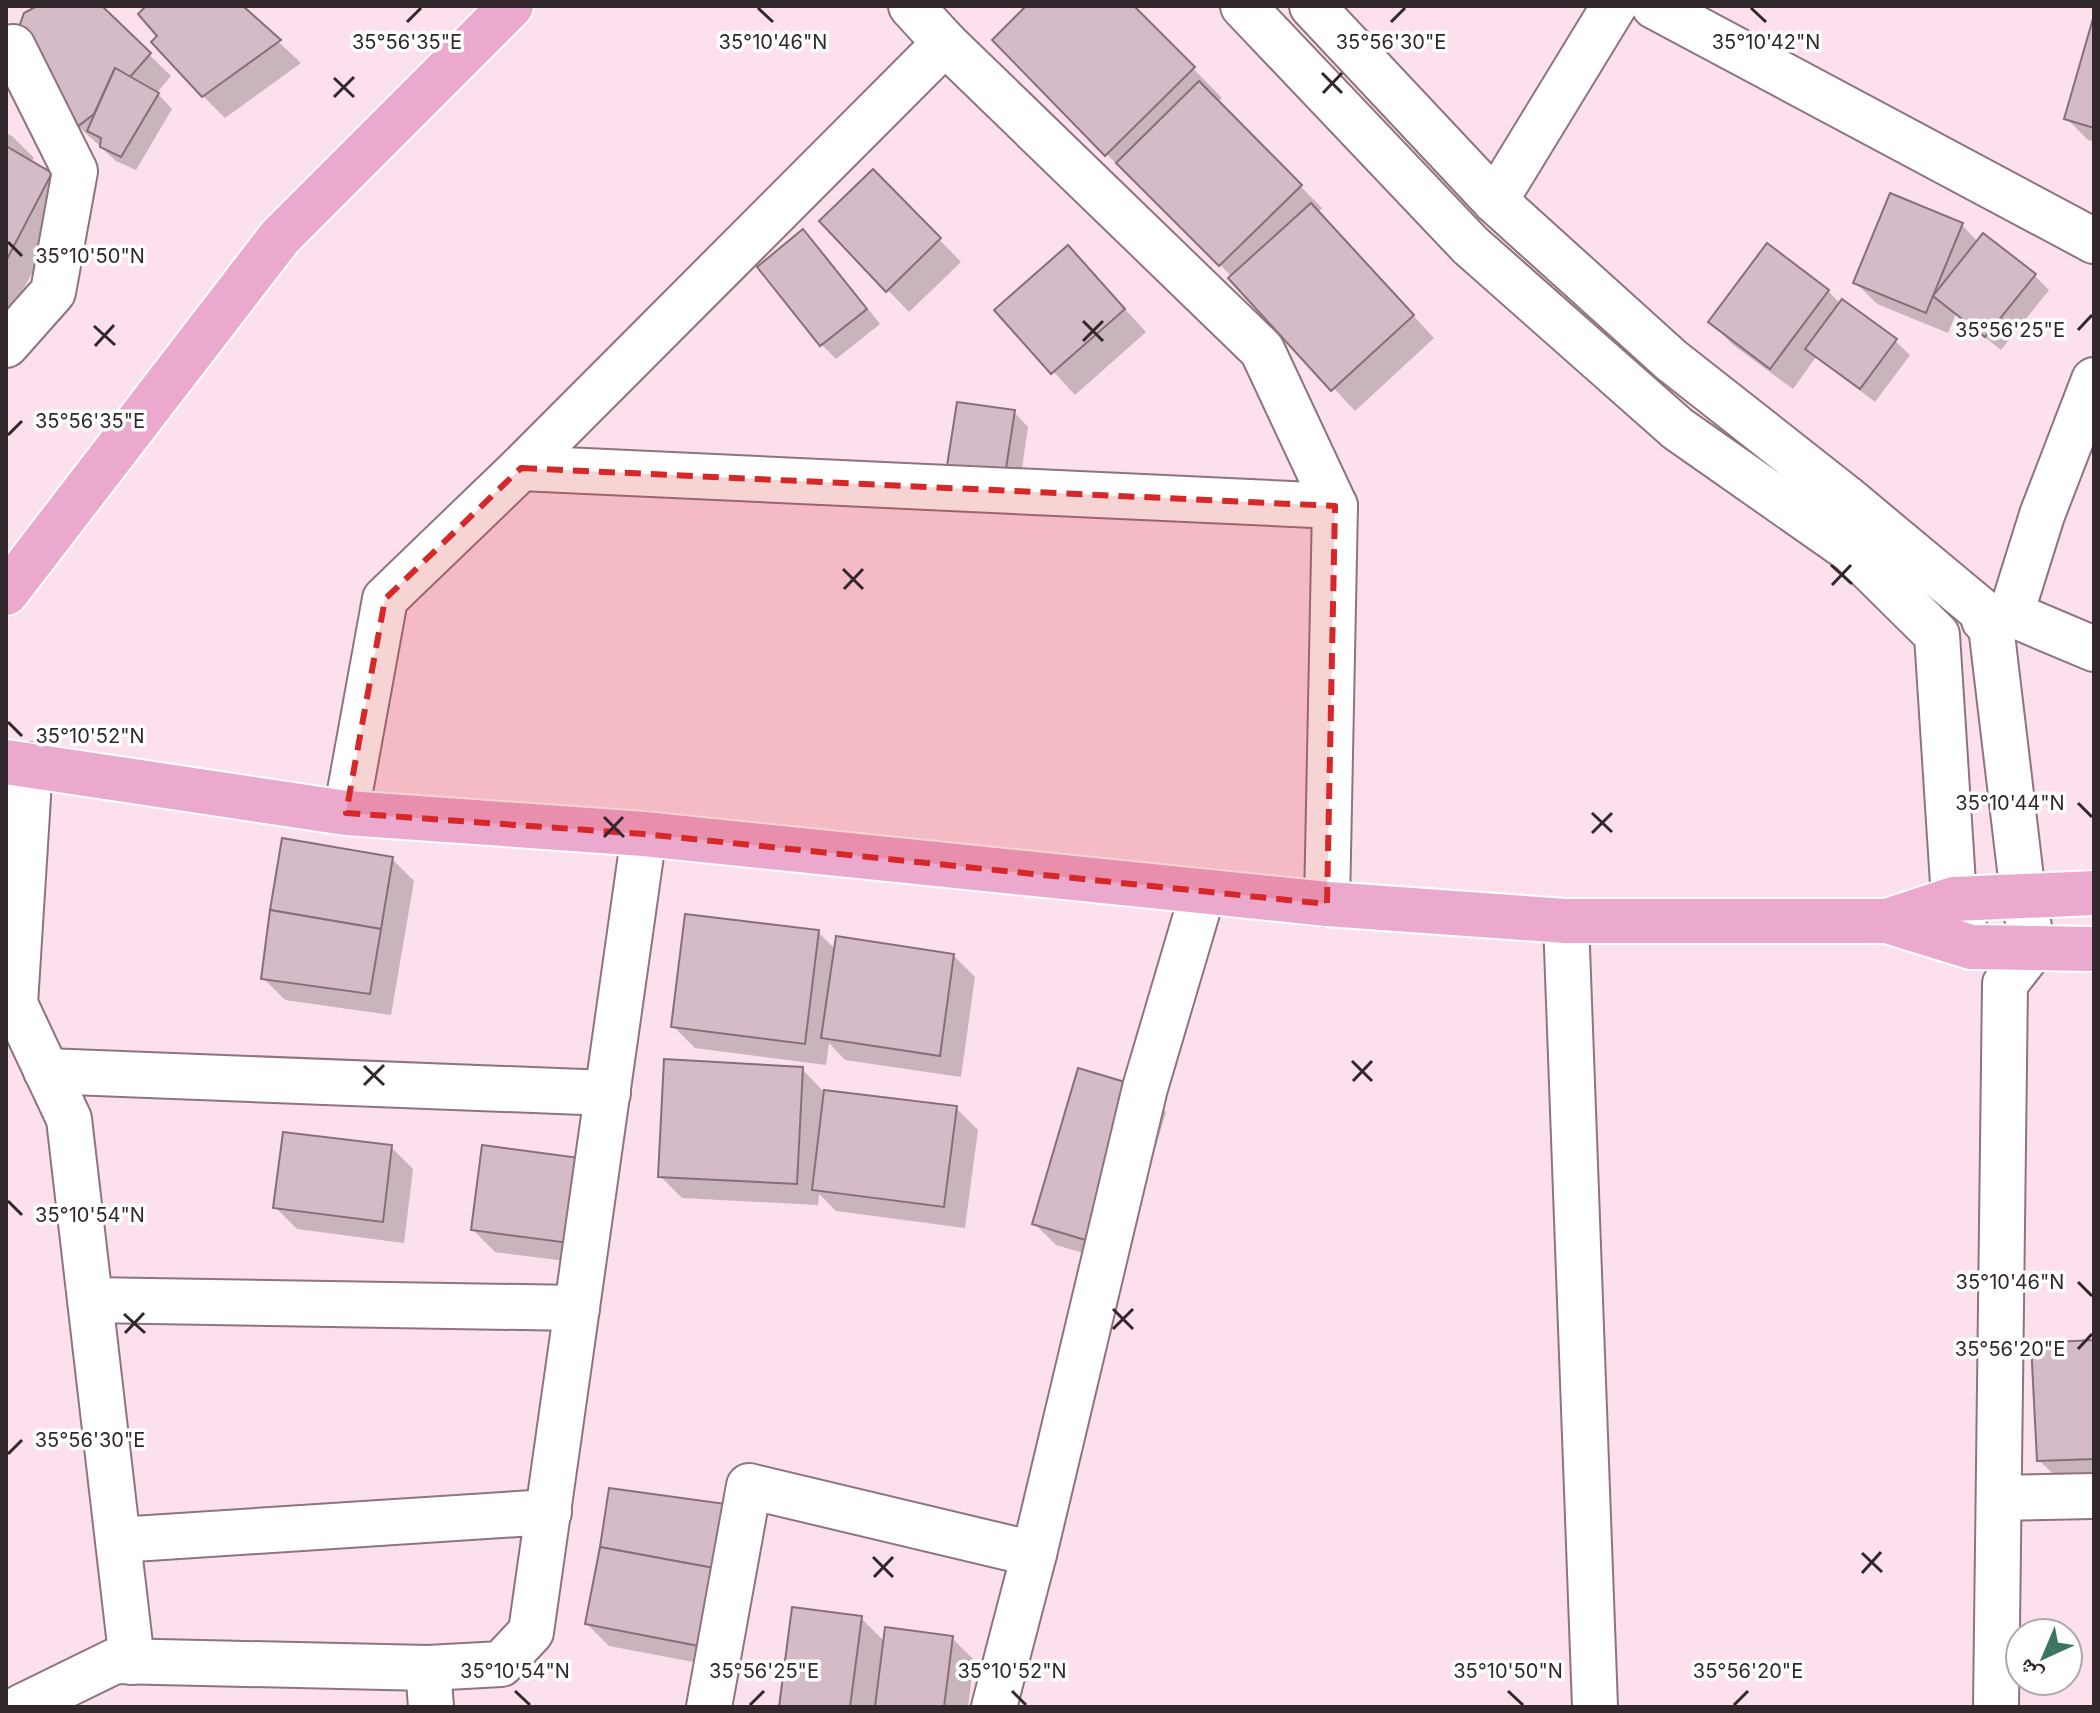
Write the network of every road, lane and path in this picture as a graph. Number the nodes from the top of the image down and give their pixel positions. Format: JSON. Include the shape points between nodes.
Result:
{"nodes":[{"id":1,"x":511,"y":6,"type":"edge"},
{"id":2,"x":911,"y":6,"type":"edge"},
{"id":3,"x":1243,"y":6,"type":"edge"},
{"id":4,"x":1312,"y":6,"type":"edge"},
{"id":5,"x":1614,"y":6,"type":"edge"},
{"id":6,"x":1654,"y":6,"type":"edge"},
{"id":7,"x":945,"y":43,"type":"junction"},
{"id":8,"x":6,"y":50,"type":"edge"},
{"id":9,"x":1495,"y":201,"type":"junction"},
{"id":10,"x":2094,"y":241,"type":"edge"},
{"id":11,"x":6,"y":345,"type":"edge"},
{"id":12,"x":2094,"y":380,"type":"edge"},
{"id":13,"x":521,"y":468,"type":"junction"},
{"id":14,"x":1335,"y":506,"type":"junction"},
{"id":15,"x":6,"y":593,"type":"edge"},
{"id":16,"x":2001,"y":616,"type":"junction"},
{"id":17,"x":1937,"y":635,"type":"junction"},
{"id":18,"x":2094,"y":649,"type":"edge"},
{"id":19,"x":18,"y":764,"type":"edge"},
{"id":20,"x":346,"y":813,"type":"junction"},
{"id":21,"x":644,"y":834,"type":"junction"},
{"id":22,"x":1203,"y":892,"type":"junction"},
{"id":23,"x":2094,"y":893,"type":"edge"},
{"id":24,"x":2023,"y":895,"type":"junction"},
{"id":25,"x":1954,"y":899,"type":"junction"},
{"id":26,"x":1327,"y":904,"type":"junction"},
{"id":27,"x":1566,"y":921,"type":"junction"},
{"id":28,"x":1887,"y":921,"type":"junction"},
{"id":29,"x":1971,"y":947,"type":"junction"},
{"id":30,"x":2033,"y":948,"type":"junction"},
{"id":31,"x":2094,"y":949,"type":"edge"},
{"id":32,"x":2005,"y":984,"type":"junction"},
{"id":33,"x":46,"y":1071,"type":"junction"},
{"id":34,"x":608,"y":1093,"type":"junction"},
{"id":35,"x":90,"y":1300,"type":"junction"},
{"id":36,"x":577,"y":1308,"type":"junction"},
{"id":37,"x":2094,"y":1496,"type":"edge"},
{"id":38,"x":1999,"y":1498,"type":"junction"},
{"id":39,"x":549,"y":1512,"type":"junction"},
{"id":40,"x":118,"y":1540,"type":"junction"},
{"id":41,"x":1034,"y":1554,"type":"junction"},
{"id":42,"x":132,"y":1662,"type":"junction"},
{"id":43,"x":430,"y":1688,"type":"edge"},
{"id":44,"x":21,"y":1707,"type":"edge"},
{"id":45,"x":709,"y":1707,"type":"edge"},
{"id":46,"x":994,"y":1707,"type":"edge"},
{"id":47,"x":1595,"y":1707,"type":"edge"},
{"id":48,"x":1996,"y":1707,"type":"edge"}],
"edges":[{"from":1,"to":15,"type":"main road","via":[[280,237]]},
{"from":2,"to":7,"type":"street"},
{"from":3,"to":17,"type":"street","via":[[1470,245],[1678,429],[1852,551]]},
{"from":4,"to":9,"type":"street"},
{"from":5,"to":9,"type":"street"},
{"from":6,"to":10,"type":"street"},
{"from":7,"to":13,"type":"street"},
{"from":7,"to":14,"type":"street","via":[[1262,350]]},
{"from":8,"to":11,"type":"street","via":[[13,47],[75,171],[53,292]]},
{"from":9,"to":16,"type":"street","via":[[1671,360]]},
{"from":12,"to":16,"type":"street"},
{"from":13,"to":14,"type":"street"},
{"from":13,"to":20,"type":"street","via":[[385,599]]},
{"from":14,"to":26,"type":"street"},
{"from":16,"to":17,"type":"street"},
{"from":16,"to":18,"type":"street"},
{"from":16,"to":24,"type":"street"},
{"from":17,"to":25,"type":"street"},
{"from":19,"to":20,"type":"main road"},
{"from":19,"to":33,"type":"street","via":[[15,1004]]},
{"from":20,"to":21,"type":"main road"},
{"from":21,"to":22,"type":"main road"},
{"from":21,"to":34,"type":"street"},
{"from":22,"to":26,"type":"main road"},
{"from":22,"to":41,"type":"street","via":[[1145,1088]]},
{"from":23,"to":24,"type":"main road"},
{"from":24,"to":25,"type":"main road"},
{"from":24,"to":30,"type":"street"},
{"from":25,"to":28,"type":"main road"},
{"from":25,"to":29,"type":"street"},
{"from":26,"to":27,"type":"main road"},
{"from":27,"to":28,"type":"main road"},
{"from":27,"to":47,"type":"street"},
{"from":28,"to":29,"type":"main road"},
{"from":29,"to":30,"type":"main road"},
{"from":29,"to":32,"type":"street"},
{"from":30,"to":31,"type":"main road"},
{"from":30,"to":32,"type":"street"},
{"from":32,"to":38,"type":"street"},
{"from":33,"to":34,"type":"street"},
{"from":33,"to":35,"type":"street","via":[[69,1119]]},
{"from":34,"to":36,"type":"street"},
{"from":35,"to":36,"type":"street"},
{"from":35,"to":40,"type":"street"},
{"from":36,"to":39,"type":"street"},
{"from":37,"to":38,"type":"street"},
{"from":38,"to":48,"type":"street"},
{"from":39,"to":40,"type":"street"},
{"from":39,"to":43,"type":"street","via":[[531,1632],[501,1664]]},
{"from":40,"to":42,"type":"street"},
{"from":41,"to":45,"type":"street","via":[[749,1486]]},
{"from":41,"to":46,"type":"street"},
{"from":42,"to":43,"type":"street"},
{"from":42,"to":44,"type":"street","via":[[115,1661]]}]}
